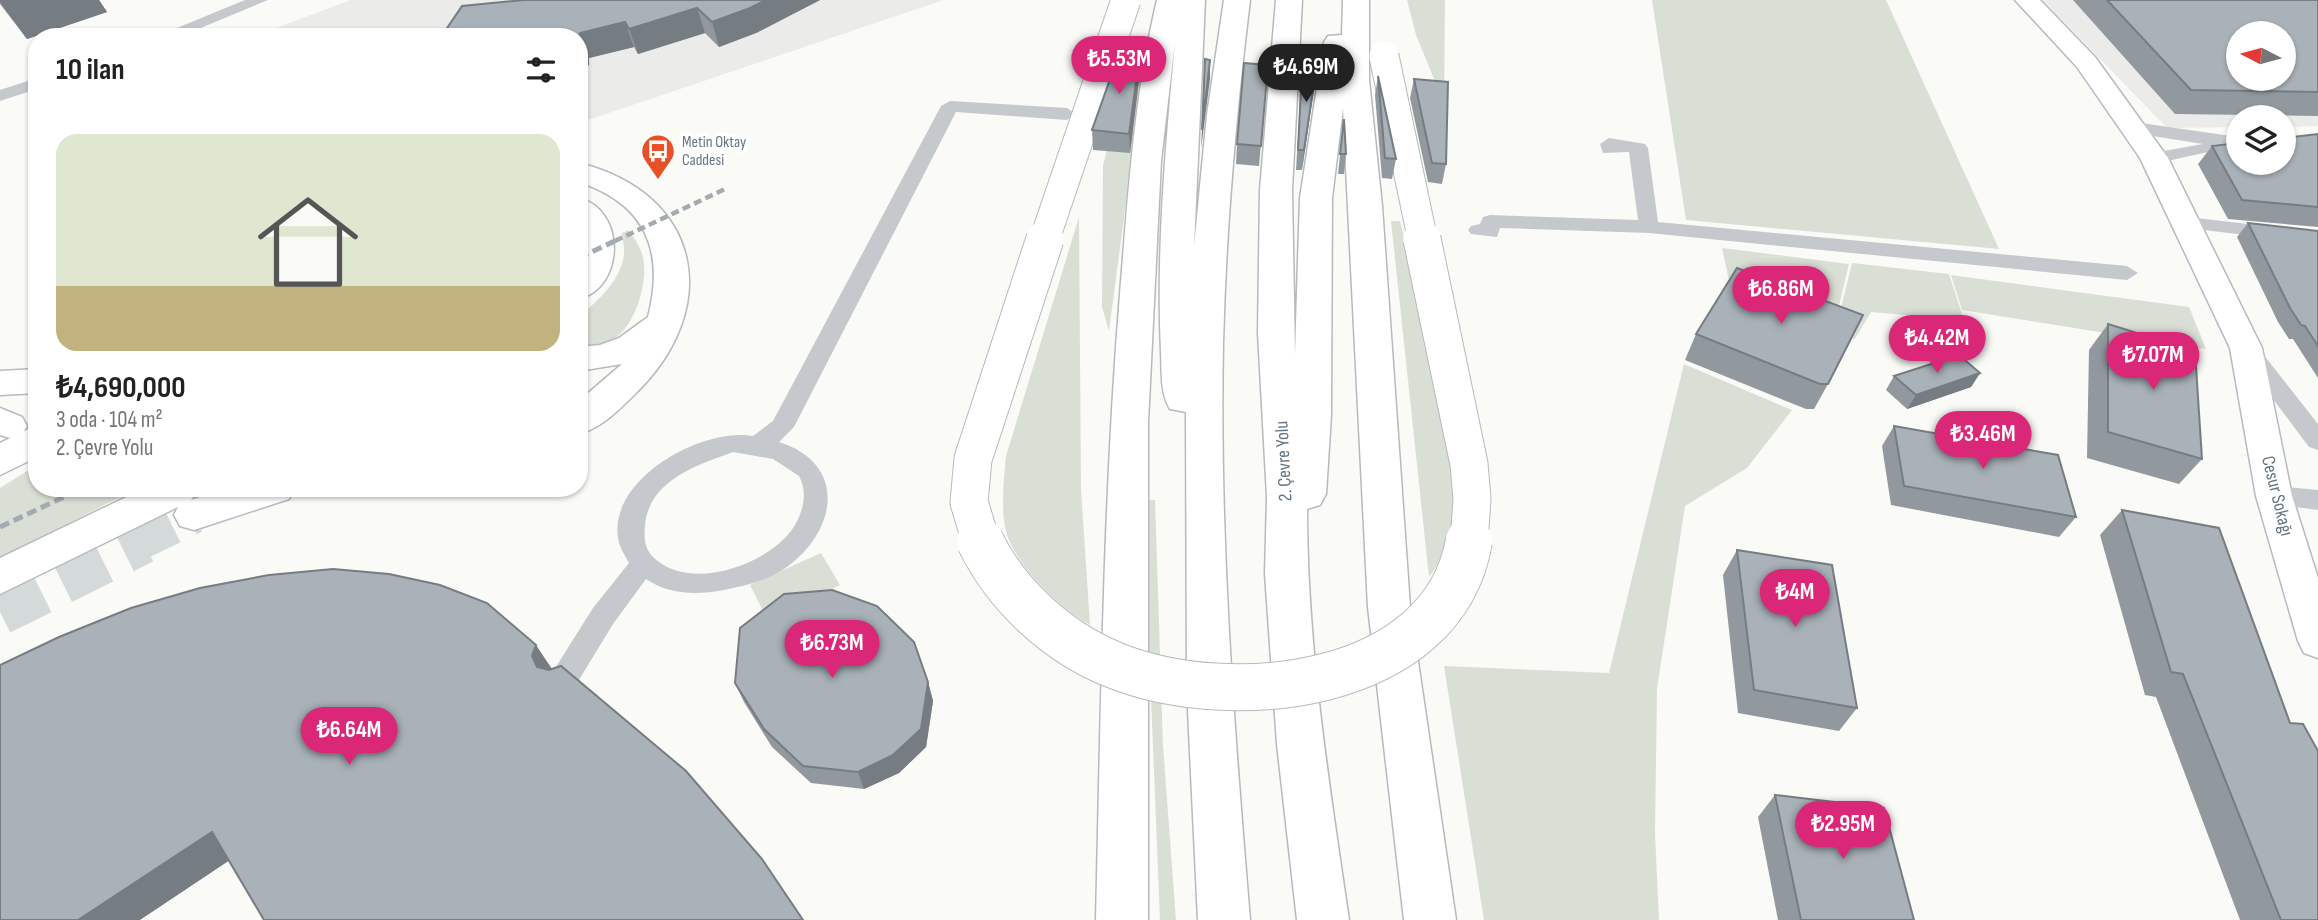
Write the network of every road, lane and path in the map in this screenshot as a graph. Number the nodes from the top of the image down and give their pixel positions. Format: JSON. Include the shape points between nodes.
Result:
{"nodes":[{"id":1,"x":260,"y":0,"type":"edge"},
{"id":2,"x":1126,"y":0,"type":"edge"},
{"id":3,"x":1170,"y":0,"type":"edge"},
{"id":4,"x":1192,"y":0,"type":"edge"},
{"id":5,"x":1237,"y":0,"type":"edge"},
{"id":6,"x":1289,"y":0,"type":"edge"},
{"id":7,"x":1343,"y":0,"type":"edge"},
{"id":8,"x":1356,"y":0,"type":"edge"},
{"id":9,"x":1377,"y":0,"type":"edge"},
{"id":10,"x":2026,"y":0,"type":"edge"},
{"id":11,"x":187,"y":28,"type":"edge"},
{"id":12,"x":28,"y":86,"type":"edge"},
{"id":13,"x":0,"y":96,"type":"edge"},
{"id":14,"x":1067,"y":114,"type":"dead end"},
{"id":15,"x":2134,"y":128,"type":"junction"},
{"id":16,"x":2226,"y":141,"type":"edge"},
{"id":17,"x":2226,"y":145,"type":"edge"},
{"id":18,"x":1610,"y":149,"type":"dead end"},
{"id":19,"x":2154,"y":158,"type":"junction"},
{"id":20,"x":588,"y":175,"type":"edge"},
{"id":21,"x":588,"y":219,"type":"edge"},
{"id":22,"x":2187,"y":223,"type":"junction"},
{"id":23,"x":1649,"y":227,"type":"junction"},
{"id":24,"x":1478,"y":230,"type":"dead end"},
{"id":25,"x":2318,"y":238,"type":"edge"},
{"id":26,"x":2127,"y":273,"type":"dead end"},
{"id":27,"x":588,"y":275,"type":"edge"},
{"id":28,"x":667,"y":310,"type":"junction"},
{"id":29,"x":2246,"y":348,"type":"junction"},
{"id":30,"x":588,"y":358,"type":"edge"},
{"id":31,"x":28,"y":381,"type":"edge"},
{"id":32,"x":0,"y":383,"type":"edge"},
{"id":33,"x":588,"y":414,"type":"edge"},
{"id":34,"x":2318,"y":441,"type":"edge"},
{"id":35,"x":760,"y":444,"type":"junction"},
{"id":36,"x":1203,"y":469,"type":"junction"},
{"id":37,"x":2274,"y":496,"type":"junction"},
{"id":38,"x":214,"y":497,"type":"edge"},
{"id":39,"x":2318,"y":500,"type":"edge"},
{"id":40,"x":187,"y":501,"type":"edge"},
{"id":41,"x":643,"y":564,"type":"junction"},
{"id":42,"x":1286,"y":574,"type":"junction"},
{"id":43,"x":0,"y":577,"type":"edge"},
{"id":44,"x":2318,"y":640,"type":"edge"},
{"id":45,"x":564,"y":679,"type":"edge"},
{"id":46,"x":1122,"y":920,"type":"edge"},
{"id":47,"x":1224,"y":920,"type":"edge"},
{"id":48,"x":1323,"y":920,"type":"edge"},
{"id":49,"x":1430,"y":920,"type":"edge"}],
"edges":[{"from":1,"to":11,"type":"street"},
{"from":2,"to":9,"type":"main road","bridge":true,"via":[[979,434],[969,475],[969,504],[975,530],[992,564],[1016,597],[1068,643],[1096,658],[1175,684],[1259,690],[1308,680],[1384,655],[1435,616],[1447,602],[1463,566],[1474,501],[1471,476],[1444,333],[1412,201]]},
{"from":3,"to":46,"type":"main road","via":[[1153,96],[1130,373]]},
{"from":4,"to":36,"type":"main road","via":[[1184,89],[1177,345],[1183,406]]},
{"from":5,"to":36,"type":"main road","via":[[1223,91],[1207,271]]},
{"from":6,"to":42,"type":"main road","name":"2. Çevre Yolu","via":[[1276,190],[1276,333],[1287,497]]},
{"from":7,"to":42,"type":"main road","via":[[1316,198],[1307,494]]},
{"from":8,"to":49,"type":"main road","via":[[1354,80],[1366,206],[1389,607]]},
{"from":10,"to":15,"type":"street","name":"Cesur Sokağı","via":[[2086,62]]},
{"from":12,"to":13,"type":"street"},
{"from":14,"to":35,"type":"street","via":[[950,106],[782,427]]},
{"from":15,"to":16,"type":"street"},
{"from":15,"to":19,"type":"street","name":"Cesur Sokağı"},
{"from":17,"to":19,"type":"street"},
{"from":18,"to":23,"type":"street","via":[[1609,144],[1638,148]]},
{"from":19,"to":22,"type":"street","name":"Cesur Sokağı"},
{"from":20,"to":28,"type":"main road","via":[[612,183],[648,208],[663,232],[674,279]]},
{"from":21,"to":27,"type":"main road","via":[[599,233],[600,246],[600,258]]},
{"from":22,"to":25,"type":"street"},
{"from":22,"to":29,"type":"street","name":"Cesur Sokağı"},
{"from":23,"to":24,"type":"street","via":[[1490,221],[1490,232]]},
{"from":23,"to":26,"type":"street"},
{"from":28,"to":30,"type":"main road","via":[[653,331],[635,344]]},
{"from":28,"to":33,"type":"main road","via":[[648,356]]},
{"from":29,"to":34,"type":"street"},
{"from":29,"to":37,"type":"street","name":"Cesur Sokağı"},
{"from":31,"to":32,"type":"street"},
{"from":35,"to":41,"type":"street","via":[[732,443],[703,450],[652,479],[636,500],[629,523],[631,545]]},
{"from":35,"to":41,"type":"street","via":[[785,452],[804,466],[815,485],[816,508],[811,520],[786,554],[759,571],[705,584],[665,579]]},
{"from":36,"to":47,"type":"main road","via":[[1213,771]]},
{"from":37,"to":39,"type":"street"},
{"from":37,"to":44,"type":"street","name":"Cesur Sokağı"},
{"from":38,"to":40,"type":"main road"},
{"from":40,"to":43,"type":"main road"},
{"from":41,"to":45,"type":"street","via":[[603,616]]},
{"from":42,"to":48,"type":"main road","name":"2. Çevre Yolu","via":[[1300,744]]}]}
